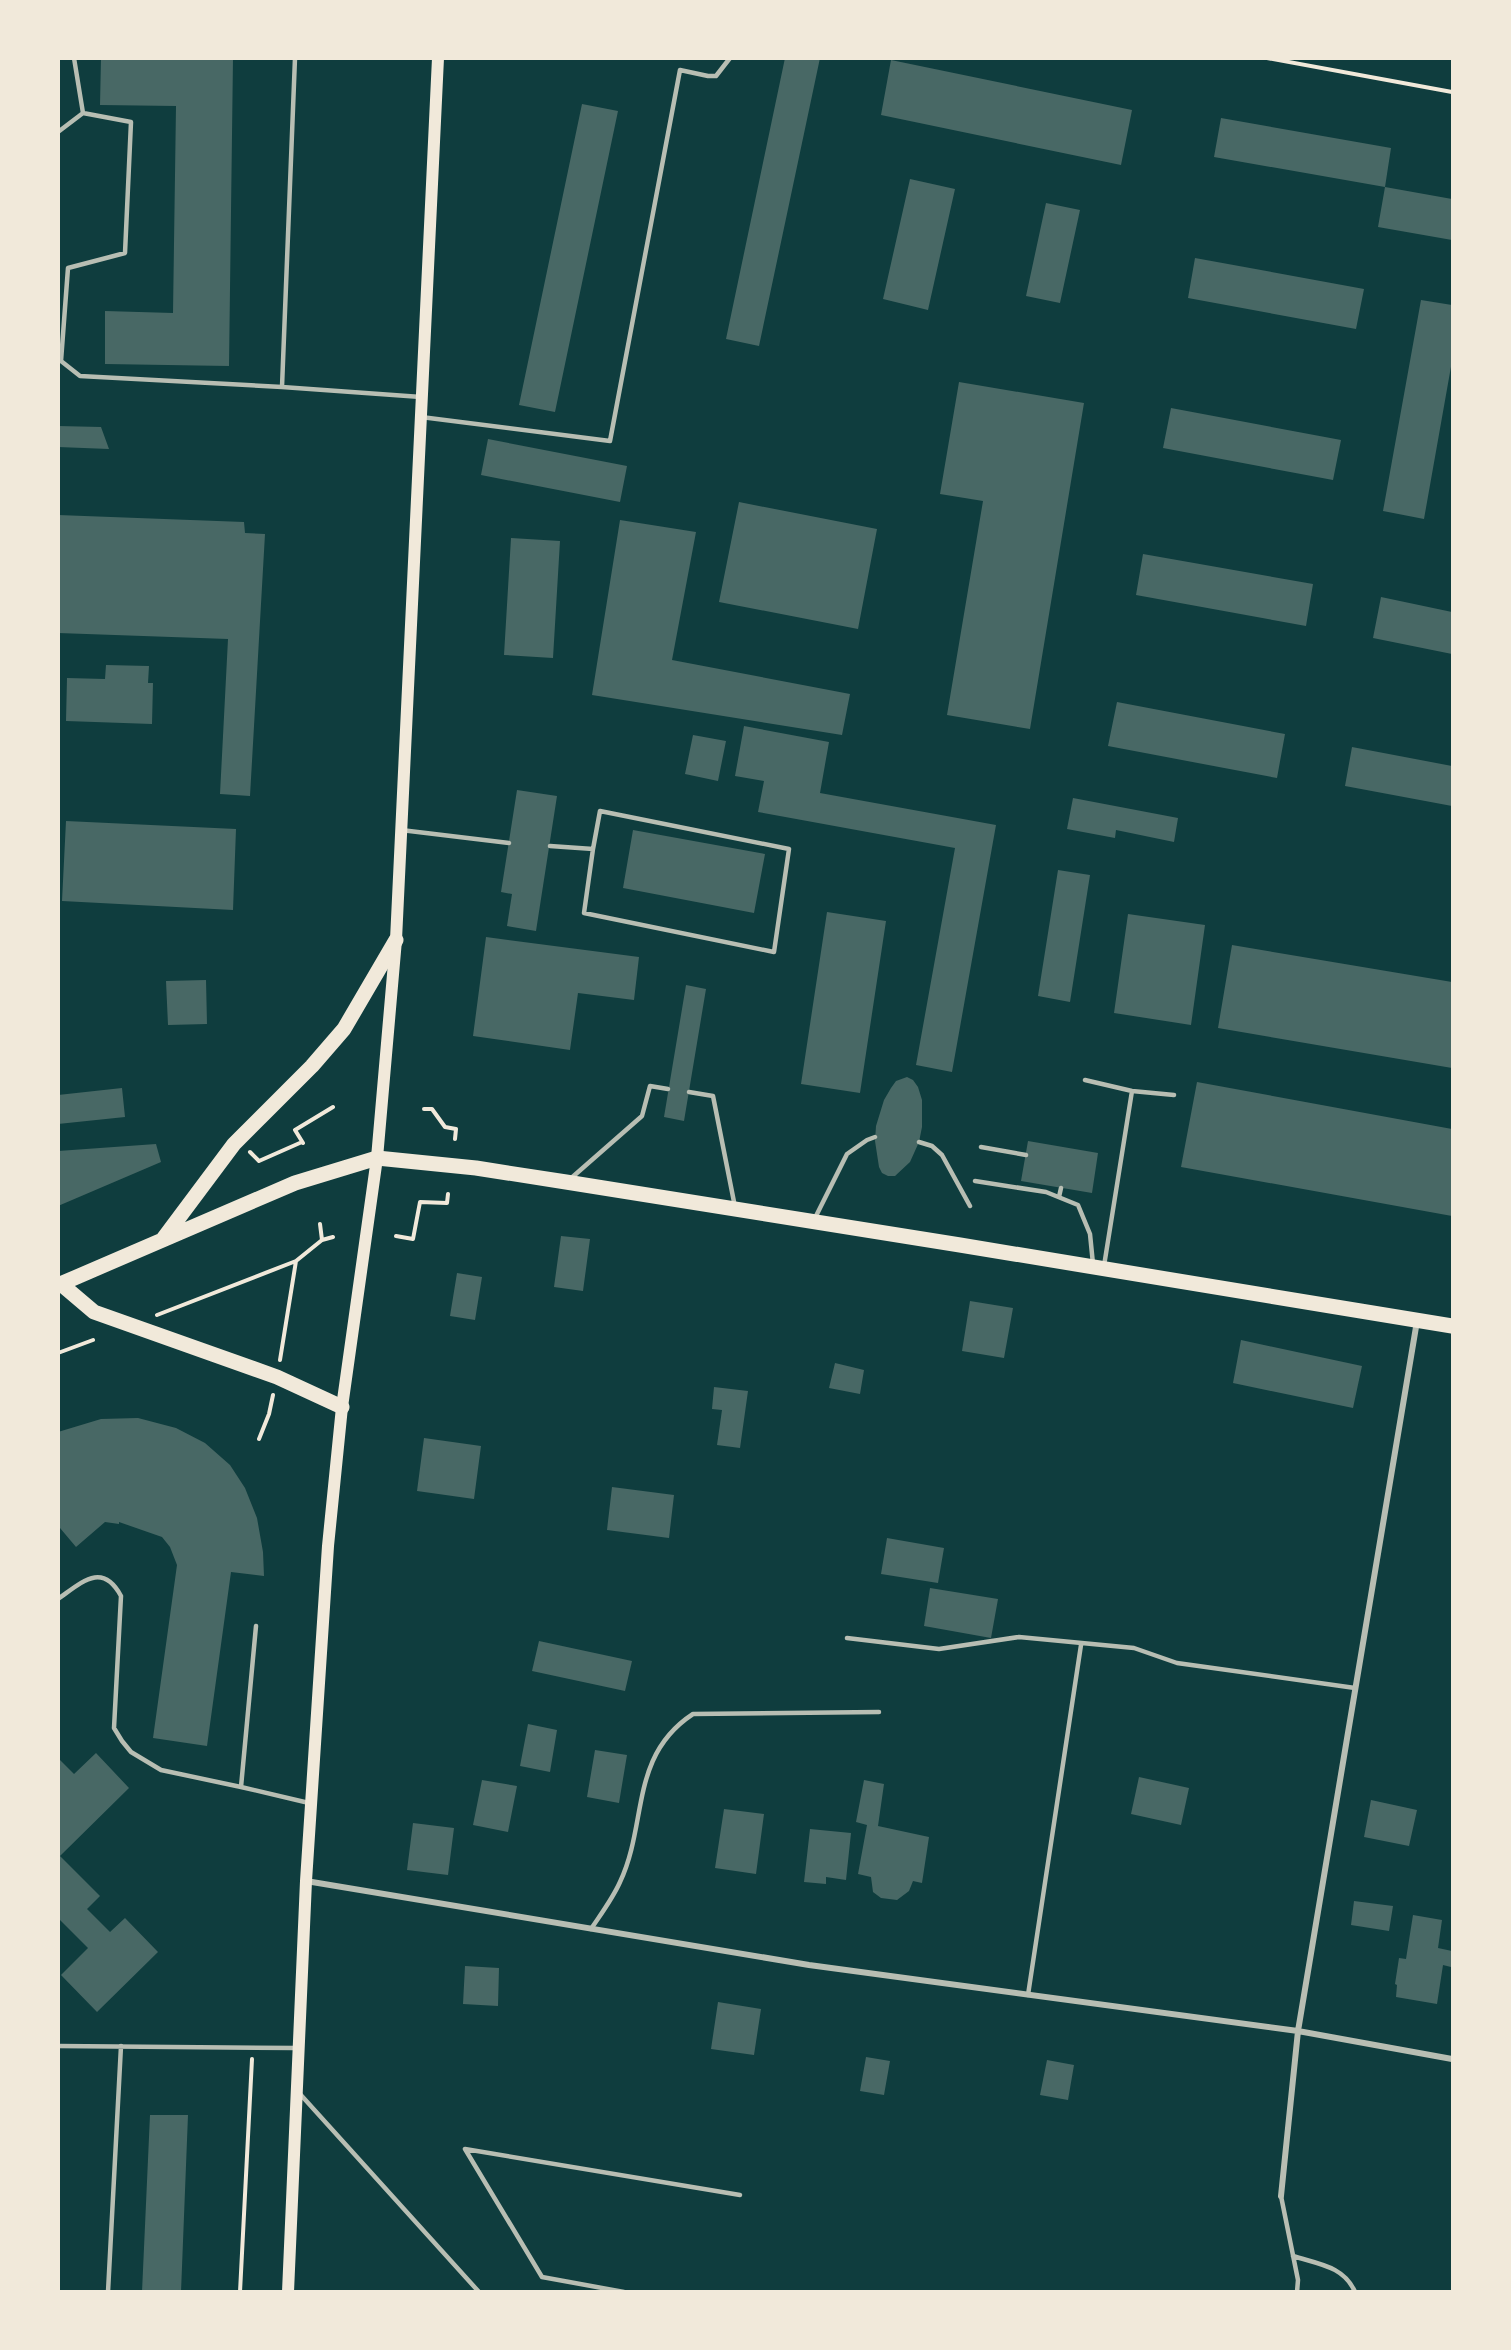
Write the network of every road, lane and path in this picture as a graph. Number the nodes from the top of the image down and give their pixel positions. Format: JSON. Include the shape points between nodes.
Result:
{"nodes":[{"id":1,"x":74,"y":58,"type":"edge"},
{"id":2,"x":295,"y":58,"type":"edge"},
{"id":3,"x":438,"y":58,"type":"edge"},
{"id":4,"x":730,"y":58,"type":"edge"},
{"id":5,"x":1267,"y":58,"type":"edge"},
{"id":6,"x":1452,"y":92,"type":"edge"},
{"id":7,"x":83,"y":113,"type":"junction"},
{"id":8,"x":58,"y":121,"type":"edge"},
{"id":9,"x":63,"y":128,"type":"junction"},
{"id":10,"x":58,"y":132,"type":"edge"},
{"id":11,"x":60,"y":360,"type":"edge"},
{"id":12,"x":282,"y":387,"type":"junction"},
{"id":13,"x":422,"y":397,"type":"junction"},
{"id":14,"x":421,"y":417,"type":"junction"},
{"id":15,"x":401,"y":830,"type":"junction"},
{"id":16,"x":509,"y":843,"type":"dead end"},
{"id":17,"x":550,"y":846,"type":"dead end"},
{"id":18,"x":593,"y":849,"type":"junction"},
{"id":19,"x":396,"y":940,"type":"junction"},
{"id":20,"x":1085,"y":1080,"type":"dead end"},
{"id":21,"x":668,"y":1089,"type":"dead end"},
{"id":22,"x":1132,"y":1090,"type":"junction"},
{"id":23,"x":689,"y":1092,"type":"dead end"},
{"id":24,"x":1174,"y":1095,"type":"dead end"},
{"id":25,"x":333,"y":1107,"type":"dead end"},
{"id":26,"x":424,"y":1109,"type":"dead end"},
{"id":27,"x":875,"y":1137,"type":"dead end"},
{"id":28,"x":455,"y":1139,"type":"dead end"},
{"id":29,"x":919,"y":1142,"type":"dead end"},
{"id":30,"x":981,"y":1147,"type":"dead end"},
{"id":31,"x":250,"y":1152,"type":"dead end"},
{"id":32,"x":1026,"y":1155,"type":"dead end"},
{"id":33,"x":377,"y":1158,"type":"junction"},
{"id":34,"x":975,"y":1181,"type":"dead end"},
{"id":35,"x":566,"y":1182,"type":"junction"},
{"id":36,"x":1061,"y":1188,"type":"dead end"},
{"id":37,"x":448,"y":1194,"type":"dead end"},
{"id":38,"x":1059,"y":1197,"type":"junction"},
{"id":39,"x":970,"y":1206,"type":"dead end"},
{"id":40,"x":735,"y":1209,"type":"junction"},
{"id":41,"x":813,"y":1222,"type":"junction"},
{"id":42,"x":320,"y":1224,"type":"dead end"},
{"id":43,"x":396,"y":1236,"type":"dead end"},
{"id":44,"x":333,"y":1238,"type":"dead end"},
{"id":45,"x":322,"y":1240,"type":"junction"},
{"id":46,"x":162,"y":1241,"type":"junction"},
{"id":47,"x":296,"y":1261,"type":"junction"},
{"id":48,"x":1099,"y":1267,"type":"junction"},
{"id":49,"x":60,"y":1284,"type":"edge"},
{"id":50,"x":153,"y":1316,"type":"dead end"},
{"id":51,"x":1417,"y":1321,"type":"junction"},
{"id":52,"x":1452,"y":1326,"type":"edge"},
{"id":53,"x":93,"y":1340,"type":"dead end"},
{"id":54,"x":58,"y":1353,"type":"edge"},
{"id":55,"x":280,"y":1360,"type":"dead end"},
{"id":56,"x":273,"y":1394,"type":"dead end"},
{"id":57,"x":342,"y":1407,"type":"junction"},
{"id":58,"x":259,"y":1439,"type":"dead end"},
{"id":59,"x":58,"y":1599,"type":"edge"},
{"id":60,"x":256,"y":1626,"type":"dead end"},
{"id":61,"x":847,"y":1638,"type":"dead end"},
{"id":62,"x":1081,"y":1645,"type":"junction"},
{"id":63,"x":1355,"y":1688,"type":"junction"},
{"id":64,"x":879,"y":1712,"type":"dead end"},
{"id":65,"x":241,"y":1787,"type":"junction"},
{"id":66,"x":311,"y":1803,"type":"junction"},
{"id":67,"x":306,"y":1881,"type":"junction"},
{"id":68,"x":591,"y":1929,"type":"junction"},
{"id":69,"x":1028,"y":1995,"type":"junction"},
{"id":70,"x":1298,"y":2031,"type":"junction"},
{"id":71,"x":58,"y":2046,"type":"edge"},
{"id":72,"x":121,"y":2046,"type":"junction"},
{"id":73,"x":253,"y":2047,"type":"junction"},
{"id":74,"x":299,"y":2048,"type":"junction"},
{"id":75,"x":1452,"y":2059,"type":"edge"},
{"id":76,"x":298,"y":2092,"type":"junction"},
{"id":77,"x":740,"y":2195,"type":"dead end"},
{"id":78,"x":1281,"y":2196,"type":"joint"},
{"id":79,"x":1293,"y":2256,"type":"junction"},
{"id":80,"x":108,"y":2292,"type":"edge"},
{"id":81,"x":240,"y":2292,"type":"edge"},
{"id":82,"x":288,"y":2292,"type":"edge"},
{"id":83,"x":479,"y":2292,"type":"edge"},
{"id":84,"x":624,"y":2292,"type":"edge"},
{"id":85,"x":1297,"y":2292,"type":"edge"},
{"id":86,"x":1355,"y":2292,"type":"edge"}],
"edges":[{"from":1,"to":7,"type":"lane"},
{"from":2,"to":12,"type":"lane"},
{"from":3,"to":13,"type":"main road"},
{"from":4,"to":14,"type":"lane","via":[[716,76],[680,70],[610,441]]},
{"from":5,"to":6,"type":"path"},
{"from":7,"to":9,"type":"lane"},
{"from":7,"to":11,"type":"lane","via":[[131,122],[125,253],[68,268]]},
{"from":8,"to":9,"type":"lane"},
{"from":9,"to":10,"type":"lane"},
{"from":11,"to":12,"type":"lane","via":[[80,376]]},
{"from":12,"to":13,"type":"lane"},
{"from":13,"to":14,"type":"main road"},
{"from":14,"to":15,"type":"main road"},
{"from":15,"to":16,"type":"lane"},
{"from":15,"to":19,"type":"main road"},
{"from":17,"to":18,"type":"lane"},
{"from":18,"to":18,"type":"lane","via":[[584,913],[774,952],[789,849],[600,812]]},
{"from":19,"to":33,"type":"main road"},
{"from":19,"to":46,"type":"main road","via":[[344,1029],[234,1144]]},
{"from":20,"to":22,"type":"lane"},
{"from":21,"to":35,"type":"lane","via":[[650,1086],[642,1116]]},
{"from":22,"to":24,"type":"lane"},
{"from":22,"to":48,"type":"lane"},
{"from":23,"to":40,"type":"lane","via":[[712,1096]]},
{"from":25,"to":31,"type":"path","via":[[295,1130],[303,1143],[259,1161]]},
{"from":26,"to":28,"type":"path","via":[[432,1109],[445,1127],[456,1129]]},
{"from":27,"to":41,"type":"lane","via":[[847,1154]]},
{"from":29,"to":39,"type":"lane","via":[[942,1155]]},
{"from":30,"to":32,"type":"lane"},
{"from":33,"to":35,"type":"main road"},
{"from":33,"to":46,"type":"main road","via":[[295,1183]]},
{"from":33,"to":57,"type":"main road"},
{"from":34,"to":38,"type":"lane"},
{"from":35,"to":40,"type":"main road"},
{"from":36,"to":38,"type":"lane"},
{"from":37,"to":43,"type":"path","via":[[447,1203],[420,1202],[413,1239]]},
{"from":38,"to":48,"type":"lane","via":[[1078,1205]]},
{"from":40,"to":41,"type":"main road"},
{"from":41,"to":48,"type":"main road"},
{"from":42,"to":45,"type":"path"},
{"from":44,"to":45,"type":"path"},
{"from":45,"to":47,"type":"path"},
{"from":46,"to":49,"type":"main road"},
{"from":47,"to":50,"type":"path"},
{"from":47,"to":55,"type":"path"},
{"from":48,"to":51,"type":"main road"},
{"from":49,"to":57,"type":"main road","via":[[94,1312],[277,1377]]},
{"from":51,"to":52,"type":"main road"},
{"from":51,"to":63,"type":"street"},
{"from":53,"to":54,"type":"path"},
{"from":56,"to":58,"type":"path"},
{"from":57,"to":66,"type":"main road","via":[[328,1545]]},
{"from":59,"to":65,"type":"lane","via":[[94,1577],[112,1582],[121,1596],[114,1728],[131,1752],[160,1770]]},
{"from":60,"to":65,"type":"lane"},
{"from":61,"to":62,"type":"lane","via":[[939,1648],[1019,1637]]},
{"from":62,"to":63,"type":"lane","via":[[1134,1648],[1177,1663]]},
{"from":62,"to":69,"type":"lane"},
{"from":63,"to":70,"type":"street"},
{"from":64,"to":68,"type":"lane","via":[[693,1714],[675,1726],[657,1751],[643,1786],[620,1882]]},
{"from":65,"to":66,"type":"lane"},
{"from":66,"to":67,"type":"main road"},
{"from":67,"to":68,"type":"street"},
{"from":67,"to":74,"type":"main road"},
{"from":68,"to":69,"type":"street","via":[[809,1965]]},
{"from":69,"to":70,"type":"street"},
{"from":70,"to":75,"type":"street"},
{"from":70,"to":78,"type":"street"},
{"from":71,"to":72,"type":"lane"},
{"from":72,"to":73,"type":"lane"},
{"from":72,"to":80,"type":"lane"},
{"from":73,"to":74,"type":"lane"},
{"from":73,"to":81,"type":"path"},
{"from":74,"to":76,"type":"main road"},
{"from":76,"to":82,"type":"main road"},
{"from":76,"to":83,"type":"lane"},
{"from":77,"to":84,"type":"lane","via":[[465,2149],[542,2277]]},
{"from":78,"to":79,"type":"lane"},
{"from":79,"to":85,"type":"lane"},
{"from":79,"to":86,"type":"lane","via":[[1337,2269]]}]}
